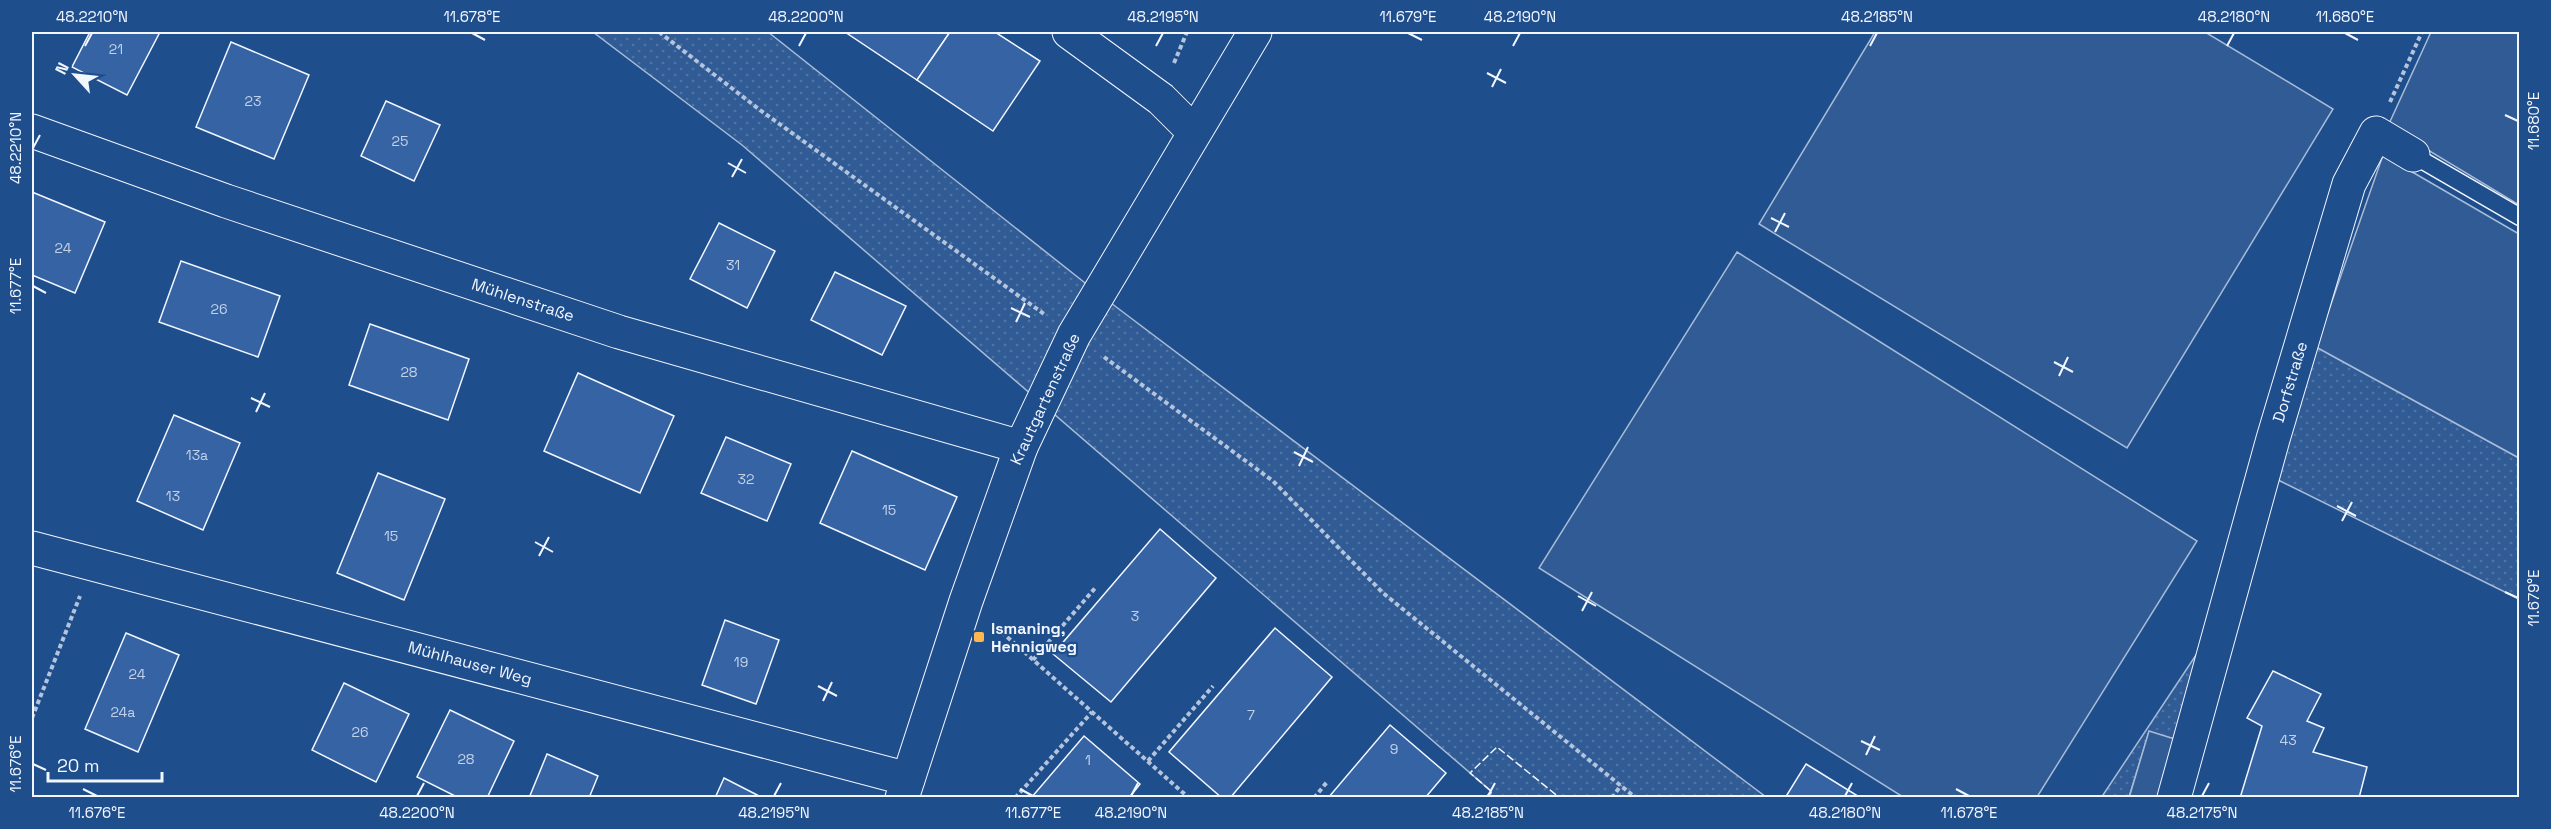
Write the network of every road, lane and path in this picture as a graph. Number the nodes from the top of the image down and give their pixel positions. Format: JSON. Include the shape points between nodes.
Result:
{"nodes":[{"id":1,"x":659,"y":32,"type":"edge"},
{"id":2,"x":1069,"y":32,"type":"edge"},
{"id":3,"x":1255,"y":32,"type":"edge"},
{"id":4,"x":2422,"y":32,"type":"edge"},
{"id":5,"x":32,"y":131,"type":"edge"},
{"id":6,"x":1194,"y":132,"type":"junction"},
{"id":7,"x":2376,"y":133,"type":"junction"},
{"id":8,"x":2414,"y":155,"type":"joint"},
{"id":9,"x":2520,"y":217,"type":"edge"},
{"id":10,"x":1074,"y":335,"type":"junction"},
{"id":11,"x":1021,"y":447,"type":"junction"},
{"id":12,"x":32,"y":548,"type":"edge"},
{"id":13,"x":93,"y":564,"type":"junction"},
{"id":14,"x":1096,"y":587,"type":"dead end"},
{"id":15,"x":966,"y":601,"type":"junction"},
{"id":16,"x":1033,"y":660,"type":"junction"},
{"id":17,"x":1214,"y":686,"type":"dead end"},
{"id":18,"x":1092,"y":712,"type":"junction"},
{"id":19,"x":32,"y":718,"type":"edge"},
{"id":20,"x":1148,"y":761,"type":"junction"},
{"id":21,"x":1327,"y":782,"type":"dead end"},
{"id":22,"x":1621,"y":785,"type":"junction"},
{"id":23,"x":905,"y":788,"type":"edge"},
{"id":24,"x":1015,"y":798,"type":"edge"},
{"id":25,"x":1189,"y":798,"type":"edge"},
{"id":26,"x":1314,"y":798,"type":"edge"},
{"id":27,"x":1612,"y":798,"type":"edge"},
{"id":28,"x":1636,"y":798,"type":"edge"},
{"id":29,"x":2174,"y":798,"type":"edge"}],
"edges":[{"from":1,"to":10,"type":"path","via":[[760,110]]},
{"from":2,"to":6,"type":"street","via":[[1161,99]]},
{"from":3,"to":6,"type":"street","name":"Krautgartenstraße"},
{"from":4,"to":7,"type":"path"},
{"from":5,"to":11,"type":"street","name":"Mühlenstraße","via":[[226,201],[619,332]]},
{"from":6,"to":10,"type":"street","name":"Krautgartenstraße"},
{"from":7,"to":8,"type":"street"},
{"from":7,"to":29,"type":"street","name":"Dorfstraße","via":[[2349,184]]},
{"from":8,"to":9,"type":"lane"},
{"from":10,"to":11,"type":"street","name":"Krautgartenstraße"},
{"from":10,"to":22,"type":"path","via":[[1273,482],[1383,593]]},
{"from":11,"to":15,"type":"street","name":"Krautgartenstraße"},
{"from":12,"to":13,"type":"street","name":"Mühlhauser Weg"},
{"from":13,"to":19,"type":"path"},
{"from":13,"to":23,"type":"street","name":"Mühlhauser Weg"},
{"from":14,"to":16,"type":"path"},
{"from":15,"to":16,"type":"path"},
{"from":15,"to":23,"type":"street","name":"Krautgartenstraße"},
{"from":16,"to":18,"type":"path"},
{"from":17,"to":20,"type":"path"},
{"from":18,"to":20,"type":"path"},
{"from":18,"to":24,"type":"path"},
{"from":20,"to":25,"type":"path"},
{"from":21,"to":26,"type":"path"},
{"from":22,"to":27,"type":"path"},
{"from":22,"to":28,"type":"path"}]}
